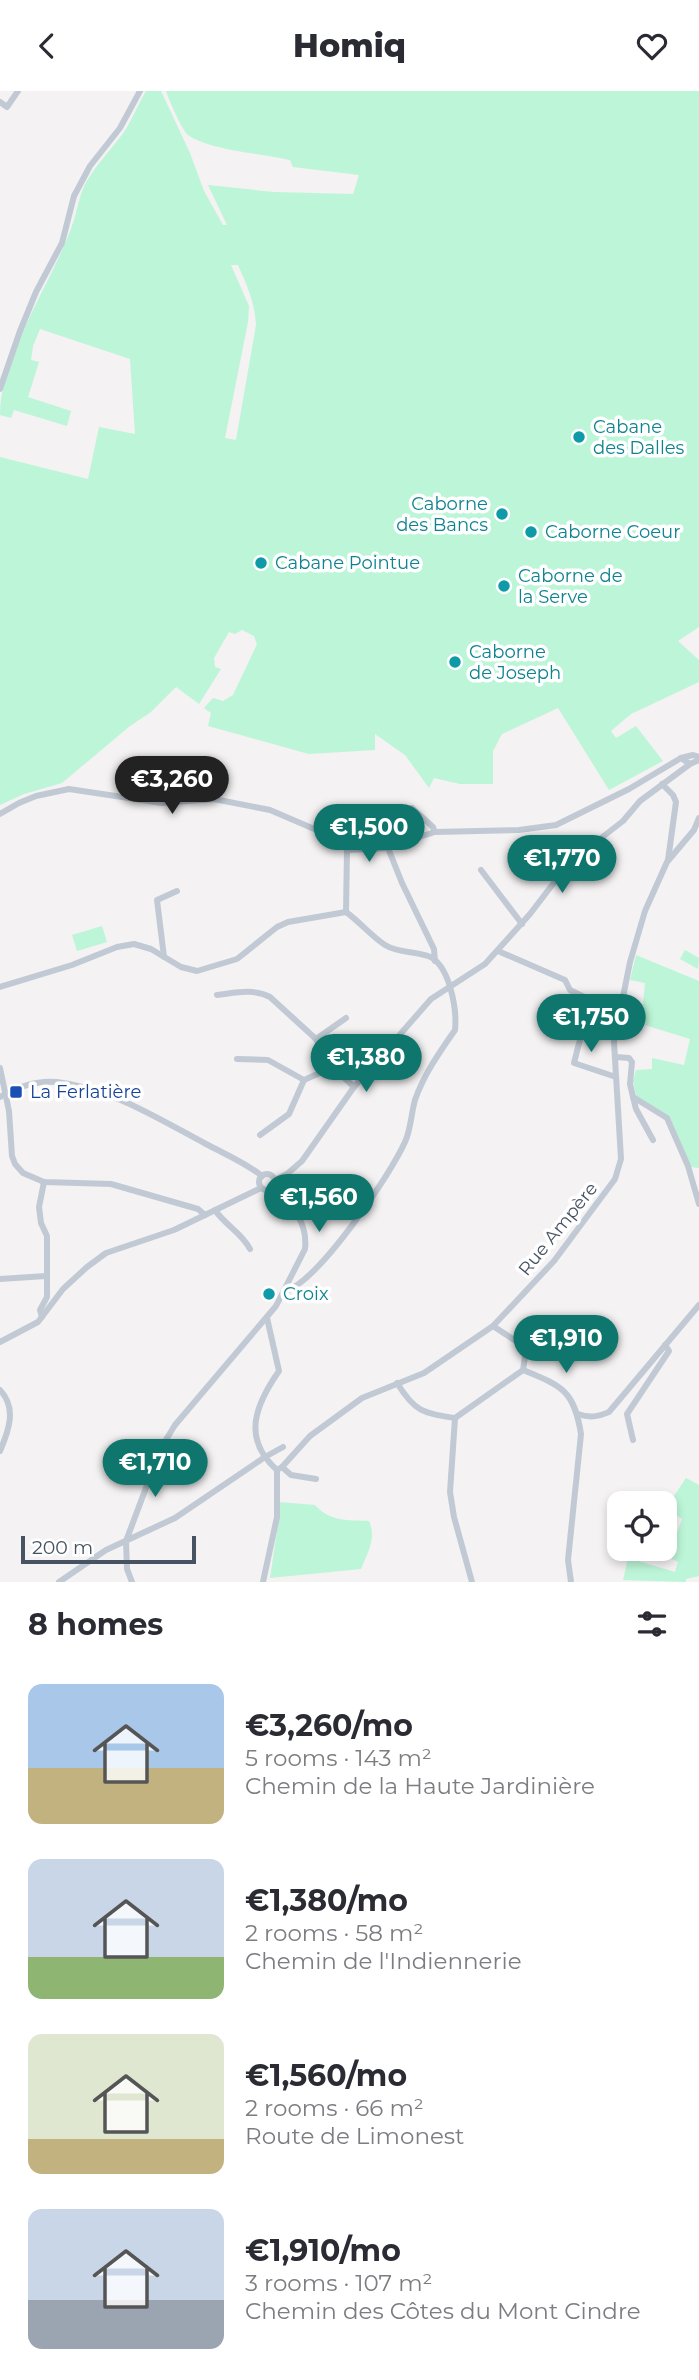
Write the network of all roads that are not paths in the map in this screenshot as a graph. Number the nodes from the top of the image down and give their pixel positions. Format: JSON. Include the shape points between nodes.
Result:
{"nodes":[{"id":1,"x":18,"y":91,"type":"edge"},
{"id":2,"x":140,"y":91,"type":"edge"},
{"id":3,"x":0,"y":102,"type":"edge"},
{"id":4,"x":0,"y":389,"type":"edge"},
{"id":5,"x":681,"y":758,"type":"junction"},
{"id":6,"x":699,"y":759,"type":"edge"},
{"id":7,"x":690,"y":764,"type":"junction"},
{"id":8,"x":662,"y":784,"type":"junction"},
{"id":9,"x":412,"y":808,"type":"dead end"},
{"id":10,"x":0,"y":814,"type":"edge"},
{"id":11,"x":699,"y":818,"type":"edge"},
{"id":12,"x":435,"y":832,"type":"junction"},
{"id":13,"x":388,"y":848,"type":"junction"},
{"id":14,"x":347,"y":850,"type":"junction"},
{"id":15,"x":667,"y":862,"type":"junction"},
{"id":16,"x":481,"y":870,"type":"dead end"},
{"id":17,"x":177,"y":891,"type":"dead end"},
{"id":18,"x":346,"y":912,"type":"junction"},
{"id":19,"x":522,"y":924,"type":"junction"},
{"id":20,"x":498,"y":951,"type":"junction"},
{"id":21,"x":164,"y":957,"type":"junction"},
{"id":22,"x":435,"y":961,"type":"junction"},
{"id":23,"x":0,"y":987,"type":"edge"},
{"id":24,"x":449,"y":987,"type":"junction"},
{"id":25,"x":218,"y":995,"type":"dead end"},
{"id":26,"x":346,"y":1018,"type":"dead end"},
{"id":27,"x":590,"y":1019,"type":"dead end"},
{"id":28,"x":617,"y":1022,"type":"junction"},
{"id":29,"x":316,"y":1038,"type":"junction"},
{"id":30,"x":616,"y":1057,"type":"junction"},
{"id":31,"x":237,"y":1059,"type":"dead end"},
{"id":32,"x":0,"y":1067,"type":"edge"},
{"id":33,"x":333,"y":1067,"type":"junction"},
{"id":34,"x":616,"y":1077,"type":"junction"},
{"id":35,"x":304,"y":1080,"type":"junction"},
{"id":36,"x":354,"y":1087,"type":"junction"},
{"id":37,"x":2,"y":1095,"type":"edge"},
{"id":38,"x":633,"y":1097,"type":"junction"},
{"id":39,"x":260,"y":1135,"type":"dead end"},
{"id":40,"x":653,"y":1140,"type":"dead end"},
{"id":41,"x":262,"y":1176,"type":"junction"},
{"id":42,"x":275,"y":1179,"type":"junction"},
{"id":43,"x":44,"y":1182,"type":"junction"},
{"id":44,"x":261,"y":1188,"type":"junction"},
{"id":45,"x":273,"y":1188,"type":"junction"},
{"id":46,"x":699,"y":1204,"type":"edge"},
{"id":47,"x":215,"y":1210,"type":"junction"},
{"id":48,"x":205,"y":1215,"type":"junction"},
{"id":49,"x":250,"y":1249,"type":"dead end"},
{"id":50,"x":46,"y":1276,"type":"junction"},
{"id":51,"x":0,"y":1279,"type":"edge"},
{"id":52,"x":286,"y":1291,"type":"junction"},
{"id":53,"x":699,"y":1305,"type":"edge"},
{"id":54,"x":42,"y":1317,"type":"junction"},
{"id":55,"x":267,"y":1318,"type":"junction"},
{"id":56,"x":493,"y":1327,"type":"junction"},
{"id":57,"x":0,"y":1342,"type":"edge"},
{"id":58,"x":665,"y":1345,"type":"junction"},
{"id":59,"x":523,"y":1370,"type":"junction"},
{"id":60,"x":397,"y":1383,"type":"junction"},
{"id":61,"x":0,"y":1389,"type":"edge"},
{"id":62,"x":578,"y":1414,"type":"junction"},
{"id":63,"x":455,"y":1418,"type":"junction"},
{"id":64,"x":633,"y":1440,"type":"dead end"},
{"id":65,"x":283,"y":1447,"type":"dead end"},
{"id":66,"x":0,"y":1451,"type":"edge"},
{"id":67,"x":265,"y":1457,"type":"junction"},
{"id":68,"x":279,"y":1469,"type":"junction"},
{"id":69,"x":316,"y":1479,"type":"dead end"},
{"id":70,"x":126,"y":1541,"type":"junction"},
{"id":71,"x":59,"y":1582,"type":"edge"},
{"id":72,"x":132,"y":1582,"type":"edge"},
{"id":73,"x":263,"y":1582,"type":"edge"},
{"id":74,"x":472,"y":1582,"type":"edge"},
{"id":75,"x":571,"y":1582,"type":"edge"}],
"edges":[{"from":1,"to":3,"type":"street","via":[[7,107]]},
{"from":2,"to":4,"type":"street","via":[[74,196],[62,243],[36,292]]},
{"from":5,"to":6,"type":"street","via":[[693,755]]},
{"from":5,"to":7,"type":"street"},
{"from":5,"to":12,"type":"street","via":[[556,825]]},
{"from":6,"to":7,"type":"street"},
{"from":7,"to":8,"type":"street"},
{"from":8,"to":15,"type":"street","via":[[676,802]]},
{"from":8,"to":19,"type":"street","via":[[624,821],[569,863]]},
{"from":9,"to":12,"type":"street"},
{"from":10,"to":14,"type":"street","via":[[36,796],[69,789],[162,803],[214,799],[270,810],[341,840]]},
{"from":11,"to":15,"type":"street","name":"Rue Ampère"},
{"from":12,"to":13,"type":"street"},
{"from":13,"to":14,"type":"street"},
{"from":13,"to":22,"type":"street","via":[[434,949]]},
{"from":14,"to":18,"type":"street"},
{"from":15,"to":28,"type":"street","name":"Rue Ampère","via":[[645,911]]},
{"from":16,"to":19,"type":"street"},
{"from":17,"to":21,"type":"street","via":[[157,900]]},
{"from":18,"to":21,"type":"street","via":[[288,922],[246,954],[197,971]]},
{"from":18,"to":22,"type":"street","via":[[385,945]]},
{"from":19,"to":20,"type":"street"},
{"from":20,"to":24,"type":"street"},
{"from":20,"to":28,"type":"street","via":[[565,980],[569,990],[613,1011]]},
{"from":21,"to":23,"type":"street","via":[[135,944],[117,947]]},
{"from":22,"to":24,"type":"street","via":[[447,975]]},
{"from":24,"to":36,"type":"street","via":[[431,999]]},
{"from":24,"to":52,"type":"street","via":[[454,1030],[426,1072],[405,1142],[340,1242],[296,1287]]},
{"from":25,"to":29,"type":"street","via":[[263,993]]},
{"from":26,"to":29,"type":"street"},
{"from":27,"to":34,"type":"street","via":[[582,1028],[574,1063]]},
{"from":28,"to":30,"type":"street","name":"Rue Ampère"},
{"from":29,"to":33,"type":"street"},
{"from":30,"to":34,"type":"street","name":"Rue Ampère"},
{"from":30,"to":38,"type":"street","via":[[632,1062]]},
{"from":31,"to":35,"type":"street","via":[[268,1060]]},
{"from":32,"to":37,"type":"street"},
{"from":33,"to":35,"type":"street"},
{"from":33,"to":36,"type":"street"},
{"from":34,"to":56,"type":"street","name":"Rue Ampère","via":[[621,1159],[615,1179],[554,1262]]},
{"from":35,"to":39,"type":"street","via":[[289,1114]]},
{"from":36,"to":42,"type":"street","via":[[302,1161]]},
{"from":37,"to":41,"type":"street","via":[[45,1081],[100,1092]]},
{"from":37,"to":43,"type":"street","via":[[9,1111],[15,1164]]},
{"from":38,"to":40,"type":"street"},
{"from":38,"to":46,"type":"street","via":[[667,1118]]},
{"from":41,"to":42,"type":"street"},
{"from":41,"to":44,"type":"street"},
{"from":42,"to":45,"type":"street"},
{"from":43,"to":48,"type":"street","via":[[111,1184],[198,1209]]},
{"from":43,"to":50,"type":"street","via":[[39,1207],[47,1236]]},
{"from":44,"to":45,"type":"street"},
{"from":44,"to":47,"type":"street"},
{"from":45,"to":52,"type":"street","via":[[300,1216],[306,1238]]},
{"from":47,"to":48,"type":"street"},
{"from":47,"to":49,"type":"street"},
{"from":48,"to":54,"type":"street","via":[[96,1259],[63,1289]]},
{"from":50,"to":51,"type":"street"},
{"from":50,"to":54,"type":"street"},
{"from":52,"to":55,"type":"street"},
{"from":53,"to":58,"type":"street"},
{"from":54,"to":57,"type":"street"},
{"from":55,"to":67,"type":"street","via":[[279,1371],[262,1396],[255,1418],[259,1448]]},
{"from":55,"to":70,"type":"street","via":[[161,1448]]},
{"from":56,"to":59,"type":"street","via":[[526,1350]]},
{"from":56,"to":60,"type":"street","name":"Rue Ampère","via":[[424,1373]]},
{"from":58,"to":62,"type":"street","via":[[609,1412],[589,1417]]},
{"from":58,"to":64,"type":"street","via":[[670,1351],[627,1414]]},
{"from":59,"to":62,"type":"street","via":[[560,1387]]},
{"from":59,"to":63,"type":"street"},
{"from":60,"to":63,"type":"street","via":[[419,1410]]},
{"from":60,"to":68,"type":"street","name":"Rue Ampère","via":[[362,1398],[310,1436]]},
{"from":61,"to":66,"type":"street","via":[[11,1415]]},
{"from":62,"to":75,"type":"street","via":[[581,1434],[568,1560]]},
{"from":63,"to":74,"type":"street","via":[[450,1492]]},
{"from":65,"to":67,"type":"street"},
{"from":67,"to":68,"type":"street"},
{"from":67,"to":70,"type":"street","via":[[175,1518]]},
{"from":68,"to":69,"type":"street"},
{"from":68,"to":73,"type":"street","via":[[277,1517]]},
{"from":70,"to":71,"type":"street"},
{"from":70,"to":72,"type":"street"}]}
